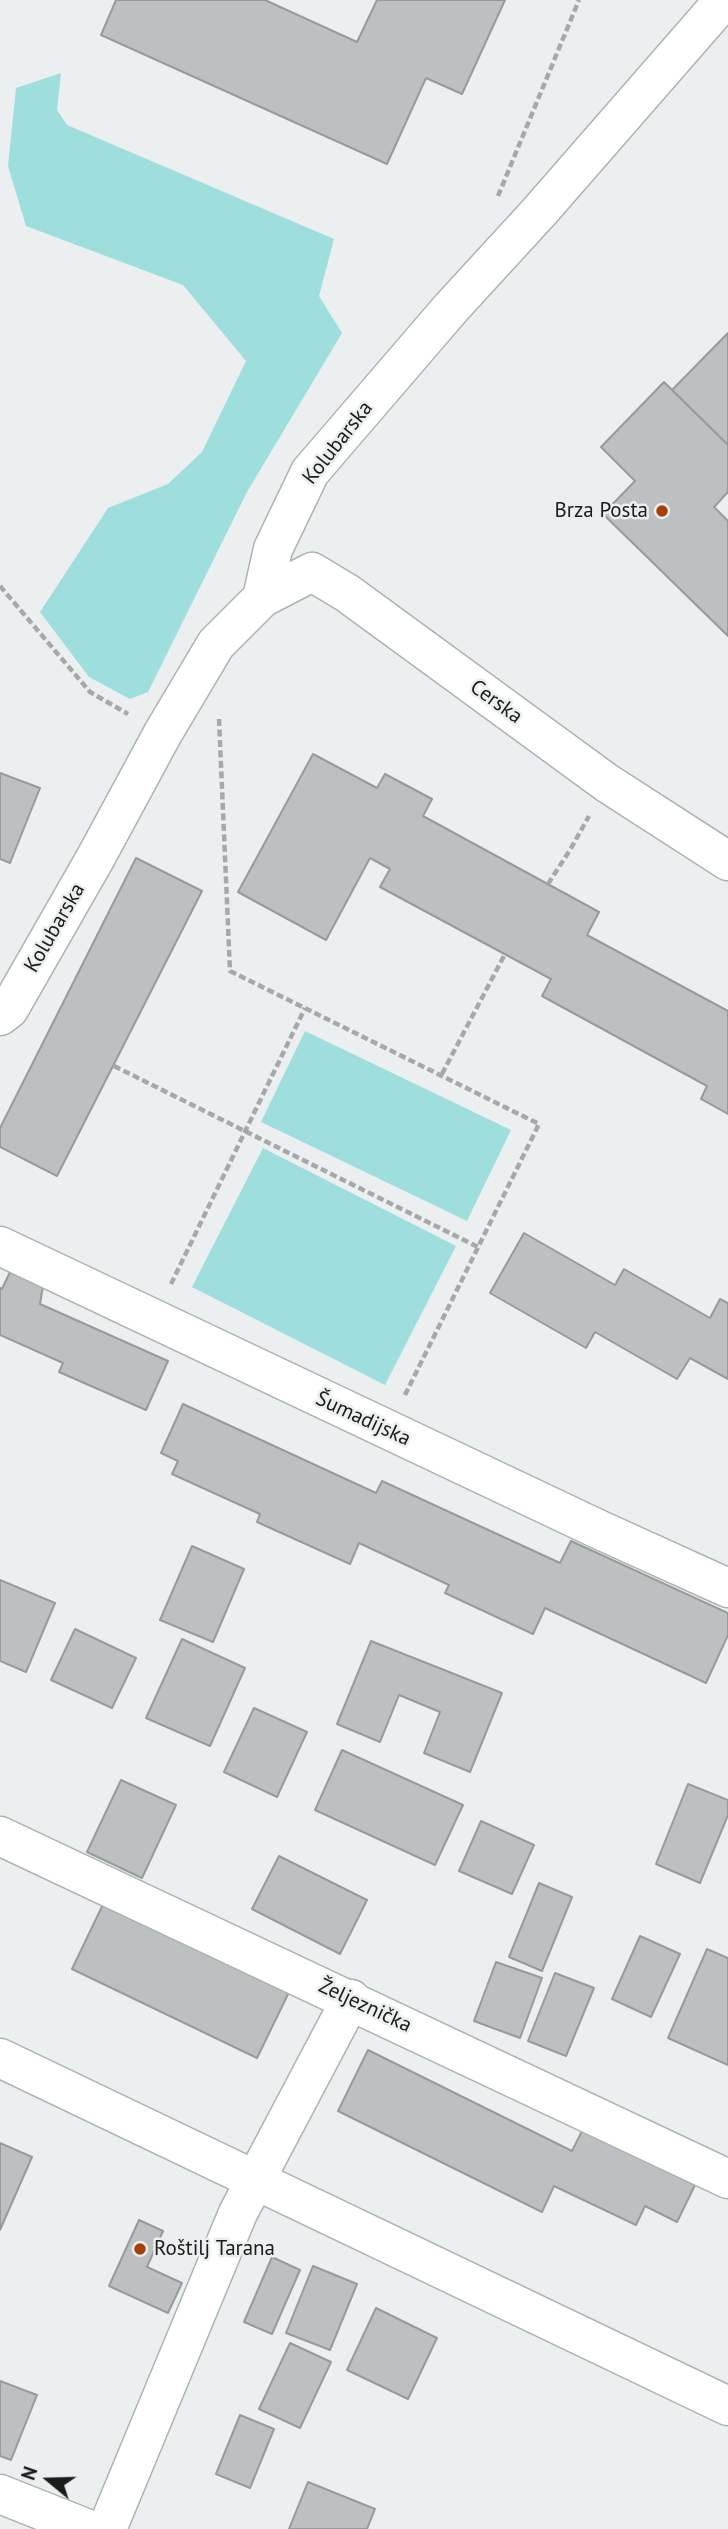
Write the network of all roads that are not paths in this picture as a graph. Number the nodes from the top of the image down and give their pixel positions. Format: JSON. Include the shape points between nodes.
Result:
{"nodes":[{"id":1,"x":724,"y":0,"type":"edge"},
{"id":2,"x":262,"y":598,"type":"junction"},
{"id":3,"x":728,"y":861,"type":"edge"},
{"id":4,"x":0,"y":1016,"type":"edge"},
{"id":5,"x":0,"y":1246,"type":"edge"},
{"id":6,"x":728,"y":1588,"type":"edge"},
{"id":7,"x":0,"y":1836,"type":"edge"},
{"id":8,"x":351,"y":1999,"type":"junction"},
{"id":9,"x":0,"y":2058,"type":"edge"},
{"id":10,"x":256,"y":2179,"type":"junction"},
{"id":11,"x":728,"y":2179,"type":"edge"},
{"id":12,"x":728,"y":2406,"type":"edge"},
{"id":13,"x":0,"y":2494,"type":"edge"},
{"id":14,"x":88,"y":2529,"type":"edge"},
{"id":15,"x":107,"y":2529,"type":"edge"}],
"edges":[{"from":1,"to":2,"type":"street","name":"Kolubarska","via":[[310,472],[273,550]]},
{"from":2,"to":3,"type":"street","name":"Cerska","via":[[312,572],[607,783]]},
{"from":2,"to":4,"type":"street","name":"Kolubarska","via":[[216,644],[9,1009]]},
{"from":5,"to":6,"type":"street","name":"Šumadijska"},
{"from":7,"to":8,"type":"street","name":"Željeznička"},
{"from":8,"to":10,"type":"street"},
{"from":8,"to":11,"type":"street","name":"Željeznička"},
{"from":9,"to":10,"type":"street"},
{"from":10,"to":12,"type":"street"},
{"from":10,"to":15,"type":"street"},
{"from":13,"to":14,"type":"street"}]}
